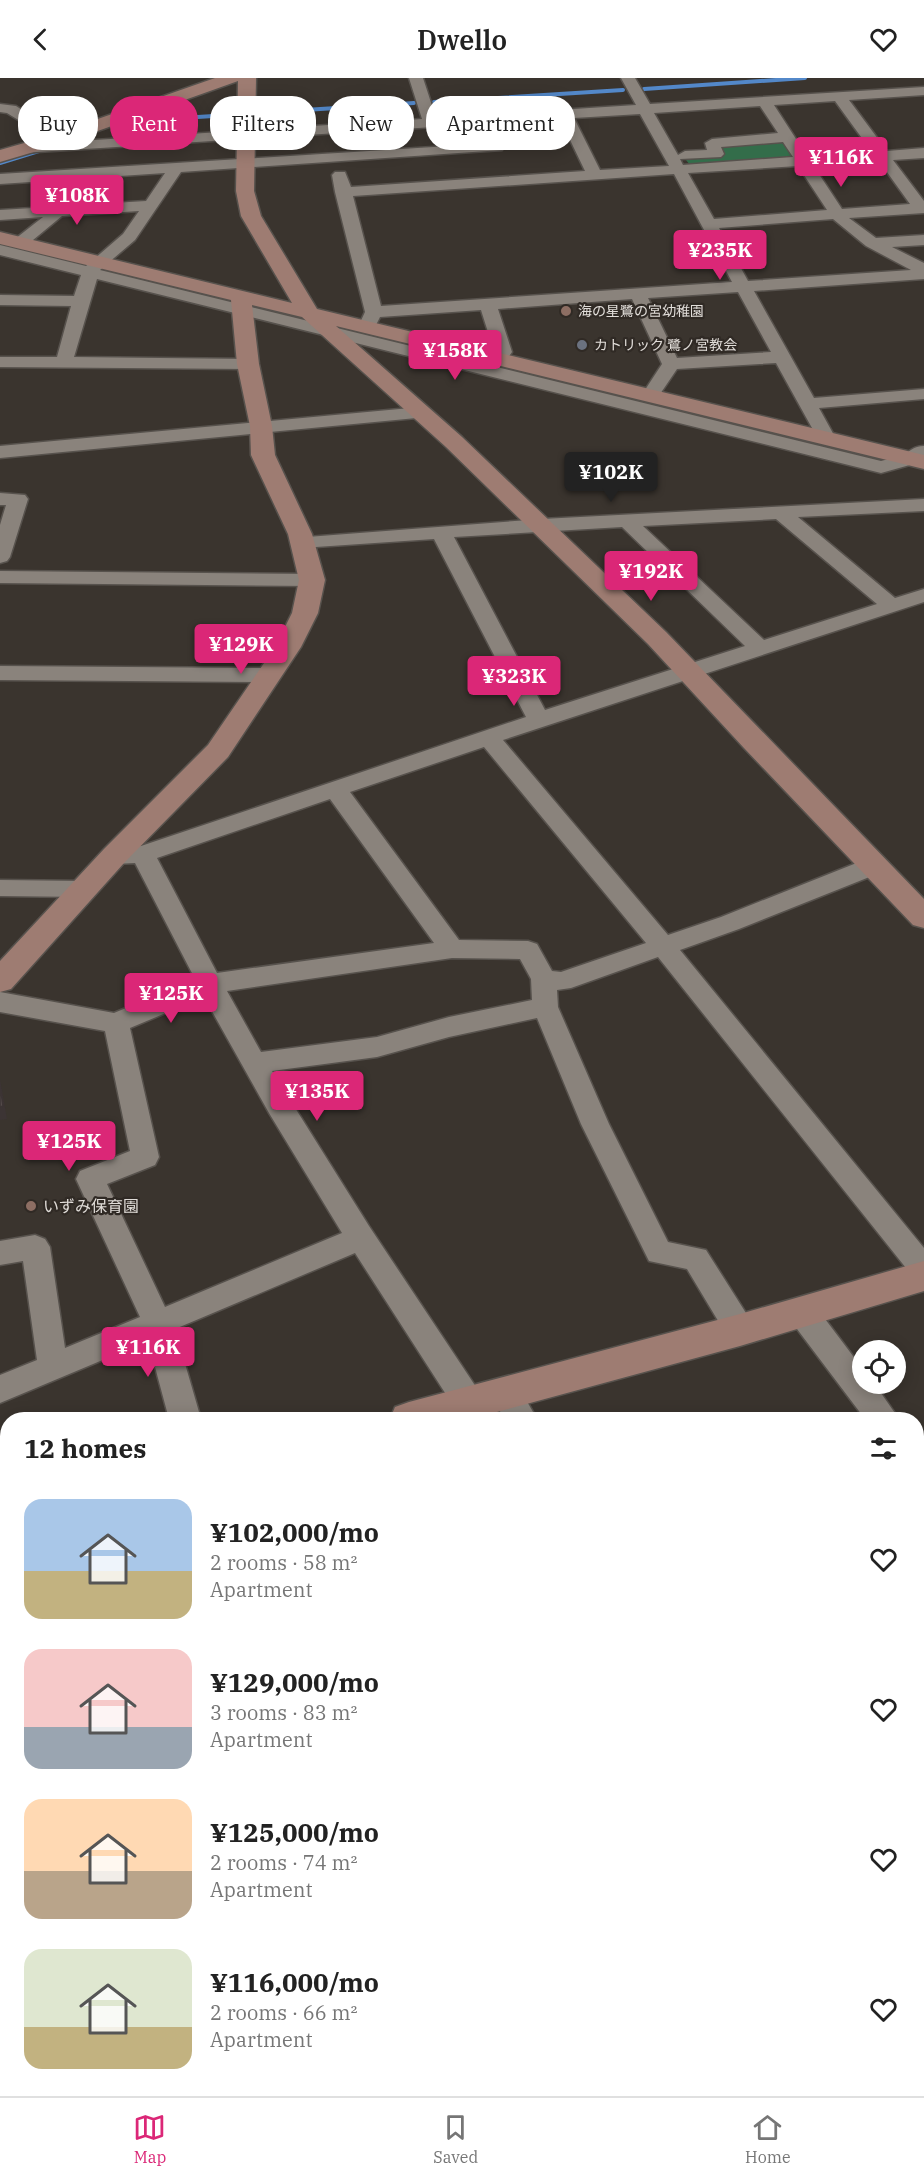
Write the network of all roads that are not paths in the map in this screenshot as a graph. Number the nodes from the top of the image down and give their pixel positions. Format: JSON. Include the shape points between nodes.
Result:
{"nodes":[{"id":1,"x":232,"y":78,"type":"edge"},
{"id":2,"x":247,"y":78,"type":"edge"},
{"id":3,"x":416,"y":78,"type":"edge"},
{"id":4,"x":628,"y":78,"type":"edge"},
{"id":5,"x":843,"y":78,"type":"edge"},
{"id":6,"x":855,"y":95,"type":"junction"},
{"id":7,"x":921,"y":95,"type":"edge"},
{"id":8,"x":247,"y":96,"type":"edge"},
{"id":9,"x":839,"y":96,"type":"junction"},
{"id":10,"x":764,"y":101,"type":"junction"},
{"id":11,"x":0,"y":108,"type":"edge"},
{"id":12,"x":426,"y":109,"type":"edge"},
{"id":13,"x":643,"y":109,"type":"junction"},
{"id":14,"x":575,"y":113,"type":"edge"},
{"id":15,"x":18,"y":114,"type":"edge"},
{"id":16,"x":426,"y":122,"type":"edge"},
{"id":17,"x":210,"y":125,"type":"edge"},
{"id":18,"x":316,"y":128,"type":"edge"},
{"id":19,"x":98,"y":129,"type":"edge"},
{"id":20,"x":327,"y":129,"type":"junction"},
{"id":21,"x":575,"y":135,"type":"edge"},
{"id":22,"x":787,"y":137,"type":"junction"},
{"id":23,"x":98,"y":139,"type":"edge"},
{"id":24,"x":24,"y":150,"type":"edge"},
{"id":25,"x":59,"y":150,"type":"edge"},
{"id":26,"x":246,"y":150,"type":"edge"},
{"id":27,"x":450,"y":150,"type":"edge"},
{"id":28,"x":498,"y":150,"type":"edge"},
{"id":29,"x":419,"y":152,"type":"junction"},
{"id":30,"x":924,"y":153,"type":"edge"},
{"id":31,"x":0,"y":156,"type":"edge"},
{"id":32,"x":884,"y":156,"type":"junction"},
{"id":33,"x":336,"y":158,"type":"junction"},
{"id":34,"x":803,"y":161,"type":"junction"},
{"id":35,"x":246,"y":163,"type":"junction"},
{"id":36,"x":674,"y":163,"type":"junction"},
{"id":37,"x":177,"y":166,"type":"junction"},
{"id":38,"x":57,"y":175,"type":"junction"},
{"id":39,"x":595,"y":176,"type":"junction"},
{"id":40,"x":0,"y":179,"type":"edge"},
{"id":41,"x":511,"y":181,"type":"junction"},
{"id":42,"x":429,"y":187,"type":"junction"},
{"id":43,"x":344,"y":192,"type":"junction"},
{"id":44,"x":153,"y":205,"type":"junction"},
{"id":45,"x":923,"y":208,"type":"edge"},
{"id":46,"x":57,"y":211,"type":"junction"},
{"id":47,"x":838,"y":214,"type":"junction"},
{"id":48,"x":0,"y":215,"type":"edge"},
{"id":49,"x":707,"y":224,"type":"junction"},
{"id":50,"x":10,"y":240,"type":"edge"},
{"id":51,"x":924,"y":240,"type":"edge"},
{"id":52,"x":872,"y":243,"type":"junction"},
{"id":53,"x":0,"y":250,"type":"edge"},
{"id":54,"x":93,"y":268,"type":"junction"},
{"id":55,"x":924,"y":272,"type":"edge"},
{"id":56,"x":743,"y":286,"type":"junction"},
{"id":57,"x":637,"y":293,"type":"junction"},
{"id":58,"x":0,"y":300,"type":"edge"},
{"id":59,"x":81,"y":301,"type":"junction"},
{"id":60,"x":241,"y":303,"type":"junction"},
{"id":61,"x":488,"y":304,"type":"junction"},
{"id":62,"x":371,"y":320,"type":"junction"},
{"id":63,"x":320,"y":322,"type":"junction"},
{"id":64,"x":781,"y":357,"type":"junction"},
{"id":65,"x":497,"y":359,"type":"junction"},
{"id":66,"x":0,"y":362,"type":"edge"},
{"id":67,"x":64,"y":362,"type":"junction"},
{"id":68,"x":248,"y":364,"type":"junction"},
{"id":69,"x":671,"y":364,"type":"junction"},
{"id":70,"x":924,"y":394,"type":"edge"},
{"id":71,"x":650,"y":396,"type":"junction"},
{"id":72,"x":807,"y":404,"type":"junction"},
{"id":73,"x":421,"y":413,"type":"junction"},
{"id":74,"x":261,"y":426,"type":"junction"},
{"id":75,"x":826,"y":437,"type":"junction"},
{"id":76,"x":0,"y":452,"type":"edge"},
{"id":77,"x":912,"y":456,"type":"edge"},
{"id":78,"x":0,"y":499,"type":"edge"},
{"id":79,"x":924,"y":506,"type":"edge"},
{"id":80,"x":781,"y":513,"type":"junction"},
{"id":81,"x":627,"y":521,"type":"junction"},
{"id":82,"x":542,"y":525,"type":"junction"},
{"id":83,"x":441,"y":532,"type":"junction"},
{"id":84,"x":301,"y":542,"type":"junction"},
{"id":85,"x":0,"y":557,"type":"edge"},
{"id":86,"x":0,"y":577,"type":"edge"},
{"id":87,"x":312,"y":580,"type":"junction"},
{"id":88,"x":924,"y":595,"type":"edge"},
{"id":89,"x":892,"y":606,"type":"junction"},
{"id":90,"x":761,"y":649,"type":"junction"},
{"id":91,"x":687,"y":671,"type":"junction"},
{"id":92,"x":0,"y":673,"type":"edge"},
{"id":93,"x":268,"y":675,"type":"junction"},
{"id":94,"x":539,"y":720,"type":"junction"},
{"id":95,"x":488,"y":737,"type":"junction"},
{"id":96,"x":335,"y":789,"type":"junction"},
{"id":97,"x":143,"y":854,"type":"junction"},
{"id":98,"x":114,"y":856,"type":"junction"},
{"id":99,"x":873,"y":866,"type":"junction"},
{"id":100,"x":0,"y":888,"type":"edge"},
{"id":101,"x":84,"y":888,"type":"junction"},
{"id":102,"x":924,"y":917,"type":"edge"},
{"id":103,"x":663,"y":946,"type":"junction"},
{"id":104,"x":452,"y":949,"type":"junction"},
{"id":105,"x":544,"y":979,"type":"junction"},
{"id":106,"x":0,"y":981,"type":"edge"},
{"id":107,"x":209,"y":984,"type":"junction"},
{"id":108,"x":0,"y":1002,"type":"edge"},
{"id":109,"x":545,"y":1007,"type":"junction"},
{"id":110,"x":116,"y":1023,"type":"junction"},
{"id":111,"x":254,"y":1063,"type":"junction"},
{"id":112,"x":361,"y":1239,"type":"junction"},
{"id":113,"x":0,"y":1253,"type":"edge"},
{"id":114,"x":924,"y":1269,"type":"edge"},
{"id":115,"x":924,"y":1276,"type":"edge"},
{"id":116,"x":802,"y":1312,"type":"junction"},
{"id":117,"x":158,"y":1323,"type":"junction"},
{"id":118,"x":740,"y":1330,"type":"junction"},
{"id":119,"x":53,"y":1367,"type":"junction"},
{"id":120,"x":0,"y":1389,"type":"edge"},
{"id":121,"x":469,"y":1403,"type":"junction"},
{"id":122,"x":513,"y":1406,"type":"edge"},
{"id":123,"x":182,"y":1412,"type":"edge"},
{"id":124,"x":435,"y":1412,"type":"edge"},
{"id":125,"x":878,"y":1412,"type":"edge"}],
"edges":[{"from":1,"to":19,"type":"street"},
{"from":2,"to":8,"type":"street"},
{"from":3,"to":12,"type":"street"},
{"from":4,"to":13,"type":"street"},
{"from":5,"to":6,"type":"street"},
{"from":6,"to":7,"type":"street"},
{"from":6,"to":9,"type":"street"},
{"from":9,"to":10,"type":"street"},
{"from":9,"to":32,"type":"street"},
{"from":10,"to":13,"type":"street"},
{"from":10,"to":22,"type":"street"},
{"from":11,"to":15,"type":"street"},
{"from":13,"to":14,"type":"street"},
{"from":13,"to":36,"type":"street"},
{"from":16,"to":20,"type":"street"},
{"from":17,"to":23,"type":"street"},
{"from":18,"to":20,"type":"street"},
{"from":20,"to":33,"type":"street"},
{"from":21,"to":39,"type":"street"},
{"from":22,"to":34,"type":"street"},
{"from":22,"to":36,"type":"street","via":[[712,143],[716,154]]},
{"from":24,"to":31,"type":"street"},
{"from":25,"to":38,"type":"street"},
{"from":26,"to":35,"type":"street"},
{"from":27,"to":29,"type":"street"},
{"from":28,"to":41,"type":"street"},
{"from":29,"to":33,"type":"street"},
{"from":29,"to":42,"type":"street"},
{"from":30,"to":32,"type":"street"},
{"from":32,"to":34,"type":"street"},
{"from":32,"to":45,"type":"street"},
{"from":33,"to":35,"type":"street"},
{"from":33,"to":43,"type":"street"},
{"from":34,"to":36,"type":"street"},
{"from":34,"to":47,"type":"street"},
{"from":35,"to":37,"type":"street"},
{"from":35,"to":63,"type":"street","via":[[245,192],[251,216]]},
{"from":36,"to":39,"type":"street"},
{"from":36,"to":49,"type":"street"},
{"from":37,"to":38,"type":"street"},
{"from":37,"to":44,"type":"street"},
{"from":38,"to":40,"type":"street"},
{"from":38,"to":46,"type":"street"},
{"from":39,"to":41,"type":"street"},
{"from":41,"to":42,"type":"street"},
{"from":42,"to":43,"type":"street"},
{"from":43,"to":62,"type":"street"},
{"from":44,"to":46,"type":"street"},
{"from":44,"to":54,"type":"street","via":[[129,237]]},
{"from":45,"to":47,"type":"street"},
{"from":46,"to":48,"type":"street"},
{"from":46,"to":50,"type":"street"},
{"from":47,"to":49,"type":"street"},
{"from":47,"to":52,"type":"street"},
{"from":49,"to":56,"type":"street"},
{"from":50,"to":54,"type":"street"},
{"from":51,"to":52,"type":"street"},
{"from":52,"to":55,"type":"street"},
{"from":53,"to":54,"type":"street"},
{"from":54,"to":59,"type":"street"},
{"from":54,"to":60,"type":"street"},
{"from":55,"to":56,"type":"street"},
{"from":56,"to":57,"type":"street"},
{"from":56,"to":64,"type":"street"},
{"from":57,"to":61,"type":"street"},
{"from":57,"to":69,"type":"street"},
{"from":58,"to":59,"type":"street"},
{"from":59,"to":67,"type":"street"},
{"from":60,"to":63,"type":"street"},
{"from":60,"to":68,"type":"street"},
{"from":61,"to":62,"type":"street"},
{"from":61,"to":65,"type":"street","via":[[503,352]]},
{"from":62,"to":63,"type":"street"},
{"from":62,"to":65,"type":"street"},
{"from":63,"to":73,"type":"street"},
{"from":63,"to":77,"type":"street","via":[[881,467]]},
{"from":64,"to":69,"type":"street"},
{"from":64,"to":72,"type":"street"},
{"from":65,"to":71,"type":"street"},
{"from":66,"to":67,"type":"street"},
{"from":67,"to":68,"type":"street"},
{"from":68,"to":74,"type":"street"},
{"from":69,"to":71,"type":"street"},
{"from":70,"to":72,"type":"street"},
{"from":71,"to":75,"type":"street"},
{"from":72,"to":75,"type":"street"},
{"from":73,"to":74,"type":"street"},
{"from":73,"to":82,"type":"street"},
{"from":74,"to":76,"type":"street"},
{"from":74,"to":84,"type":"street","via":[[263,455]]},
{"from":75,"to":77,"type":"street"},
{"from":78,"to":85,"type":"street","via":[[18,499]]},
{"from":79,"to":80,"type":"street"},
{"from":80,"to":81,"type":"street"},
{"from":80,"to":89,"type":"street"},
{"from":81,"to":82,"type":"street"},
{"from":81,"to":90,"type":"street"},
{"from":82,"to":83,"type":"street"},
{"from":82,"to":91,"type":"street"},
{"from":83,"to":84,"type":"street"},
{"from":83,"to":94,"type":"street"},
{"from":84,"to":87,"type":"street"},
{"from":86,"to":87,"type":"street"},
{"from":87,"to":93,"type":"street","via":[[305,613]]},
{"from":88,"to":89,"type":"street"},
{"from":89,"to":90,"type":"street"},
{"from":90,"to":91,"type":"street"},
{"from":91,"to":94,"type":"street"},
{"from":91,"to":99,"type":"street"},
{"from":92,"to":93,"type":"street"},
{"from":93,"to":98,"type":"street","via":[[218,751]]},
{"from":94,"to":95,"type":"street"},
{"from":95,"to":96,"type":"street"},
{"from":95,"to":103,"type":"street"},
{"from":96,"to":97,"type":"street"},
{"from":96,"to":104,"type":"street"},
{"from":97,"to":98,"type":"street"},
{"from":97,"to":107,"type":"street"},
{"from":98,"to":101,"type":"street"},
{"from":99,"to":102,"type":"street"},
{"from":99,"to":103,"type":"street"},
{"from":100,"to":101,"type":"street"},
{"from":101,"to":106,"type":"street"},
{"from":103,"to":105,"type":"street","via":[[562,981]]},
{"from":103,"to":114,"type":"street"},
{"from":104,"to":105,"type":"street","via":[[528,950]]},
{"from":104,"to":107,"type":"street"},
{"from":105,"to":109,"type":"street"},
{"from":107,"to":110,"type":"street"},
{"from":107,"to":111,"type":"street"},
{"from":108,"to":110,"type":"street"},
{"from":109,"to":111,"type":"street","via":[[377,1047]]},
{"from":109,"to":118,"type":"street","via":[[595,1124],[659,1252],[696,1259]]},
{"from":110,"to":117,"type":"street","via":[[146,1157],[90,1179]]},
{"from":111,"to":112,"type":"street"},
{"from":112,"to":117,"type":"street"},
{"from":112,"to":121,"type":"street"},
{"from":113,"to":119,"type":"street","via":[[35,1247]]},
{"from":115,"to":116,"type":"street"},
{"from":116,"to":118,"type":"street"},
{"from":116,"to":125,"type":"street"},
{"from":117,"to":119,"type":"street"},
{"from":117,"to":123,"type":"street"},
{"from":118,"to":122,"type":"street"},
{"from":119,"to":120,"type":"street"},
{"from":121,"to":122,"type":"street"},
{"from":121,"to":124,"type":"street"}]}
